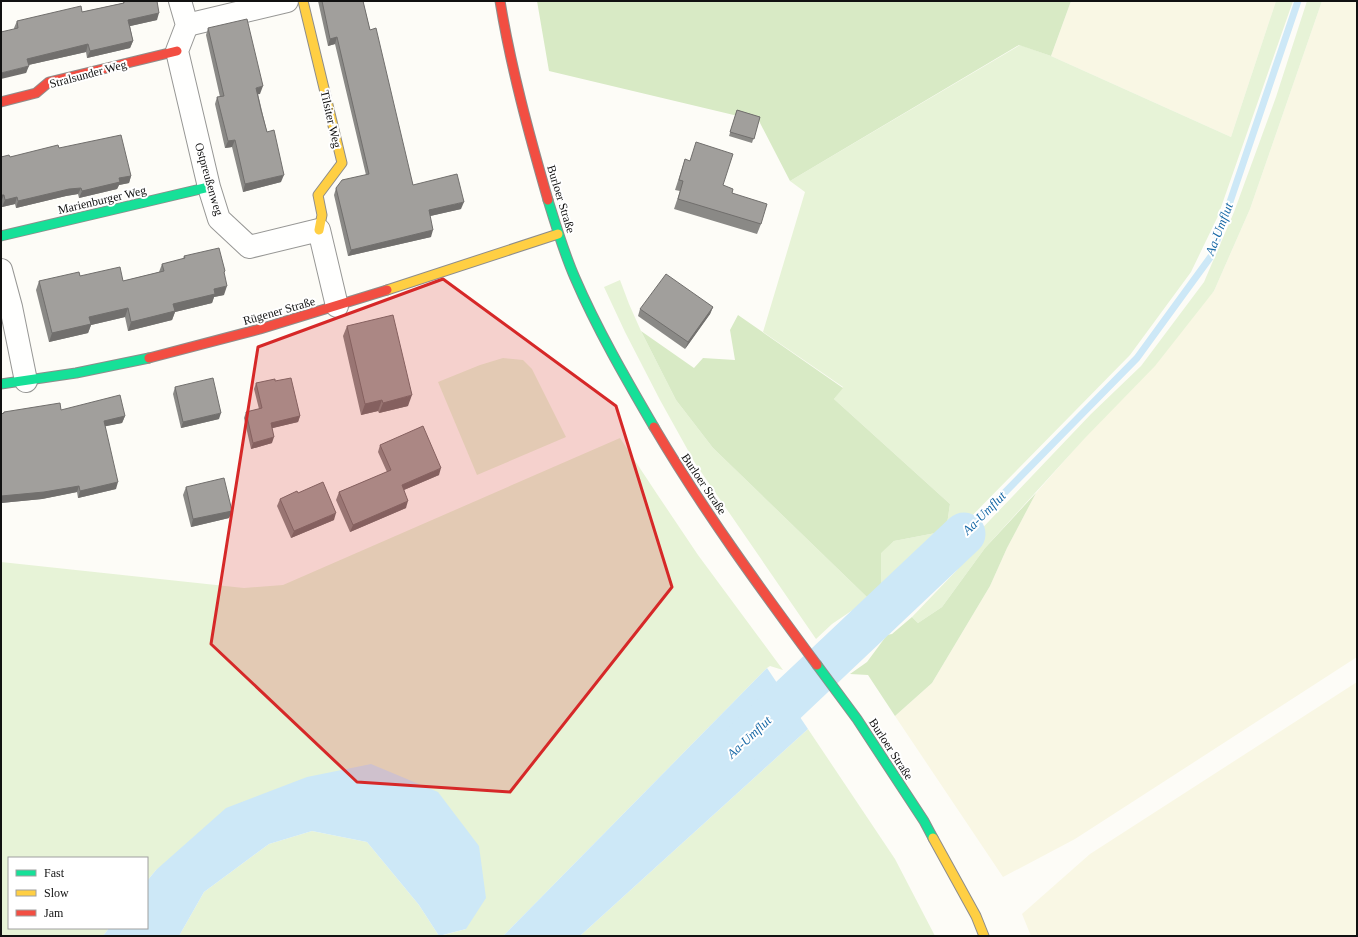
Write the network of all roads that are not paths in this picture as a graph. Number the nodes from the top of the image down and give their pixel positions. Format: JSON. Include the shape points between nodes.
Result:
{"nodes":[{"id":1,"x":180,"y":1,"type":"edge"},
{"id":2,"x":287,"y":1,"type":"edge"},
{"id":3,"x":303,"y":1,"type":"edge"},
{"id":4,"x":500,"y":1,"type":"edge"},
{"id":5,"x":186,"y":25,"type":"junction"},
{"id":6,"x":177,"y":51,"type":"junction"},
{"id":7,"x":1,"y":102,"type":"edge"},
{"id":8,"x":209,"y":187,"type":"junction"},
{"id":9,"x":319,"y":230,"type":"junction"},
{"id":10,"x":558,"y":234,"type":"junction"},
{"id":11,"x":1,"y":236,"type":"edge"},
{"id":12,"x":1,"y":270,"type":"edge"},
{"id":13,"x":336,"y":306,"type":"junction"},
{"id":14,"x":26,"y":381,"type":"junction"},
{"id":15,"x":1,"y":384,"type":"edge"},
{"id":16,"x":984,"y":936,"type":"edge"}],
"edges":[{"from":1,"to":5,"type":"street"},
{"from":2,"to":5,"type":"street"},
{"from":3,"to":9,"type":"street","name":"Tilsiter Weg","via":[[342,163],[318,196],[322,215]]},
{"from":4,"to":10,"type":"street","name":"Burloer Straße","via":[[507,43],[534,152]]},
{"from":5,"to":6,"type":"street"},
{"from":6,"to":7,"type":"street","name":"Stralsunder Weg","via":[[49,82],[36,93]]},
{"from":6,"to":8,"type":"street","name":"Ostpreußenweg"},
{"from":8,"to":9,"type":"street","name":"Ostpreußenweg","via":[[219,219],[249,247]]},
{"from":8,"to":11,"type":"street","name":"Marienburger Weg"},
{"from":9,"to":13,"type":"street"},
{"from":10,"to":13,"type":"street","name":"Rügener Straße","via":[[439,275]]},
{"from":10,"to":16,"type":"street","name":"Burloer Straße","via":[[596,321],[632,390],[671,456],[739,558],[857,718],[924,821],[976,916]]},
{"from":12,"to":14,"type":"street"},
{"from":13,"to":14,"type":"street","name":"Rügener Straße","via":[[144,360]]},
{"from":14,"to":15,"type":"street","name":"Rügener Straße"}]}
